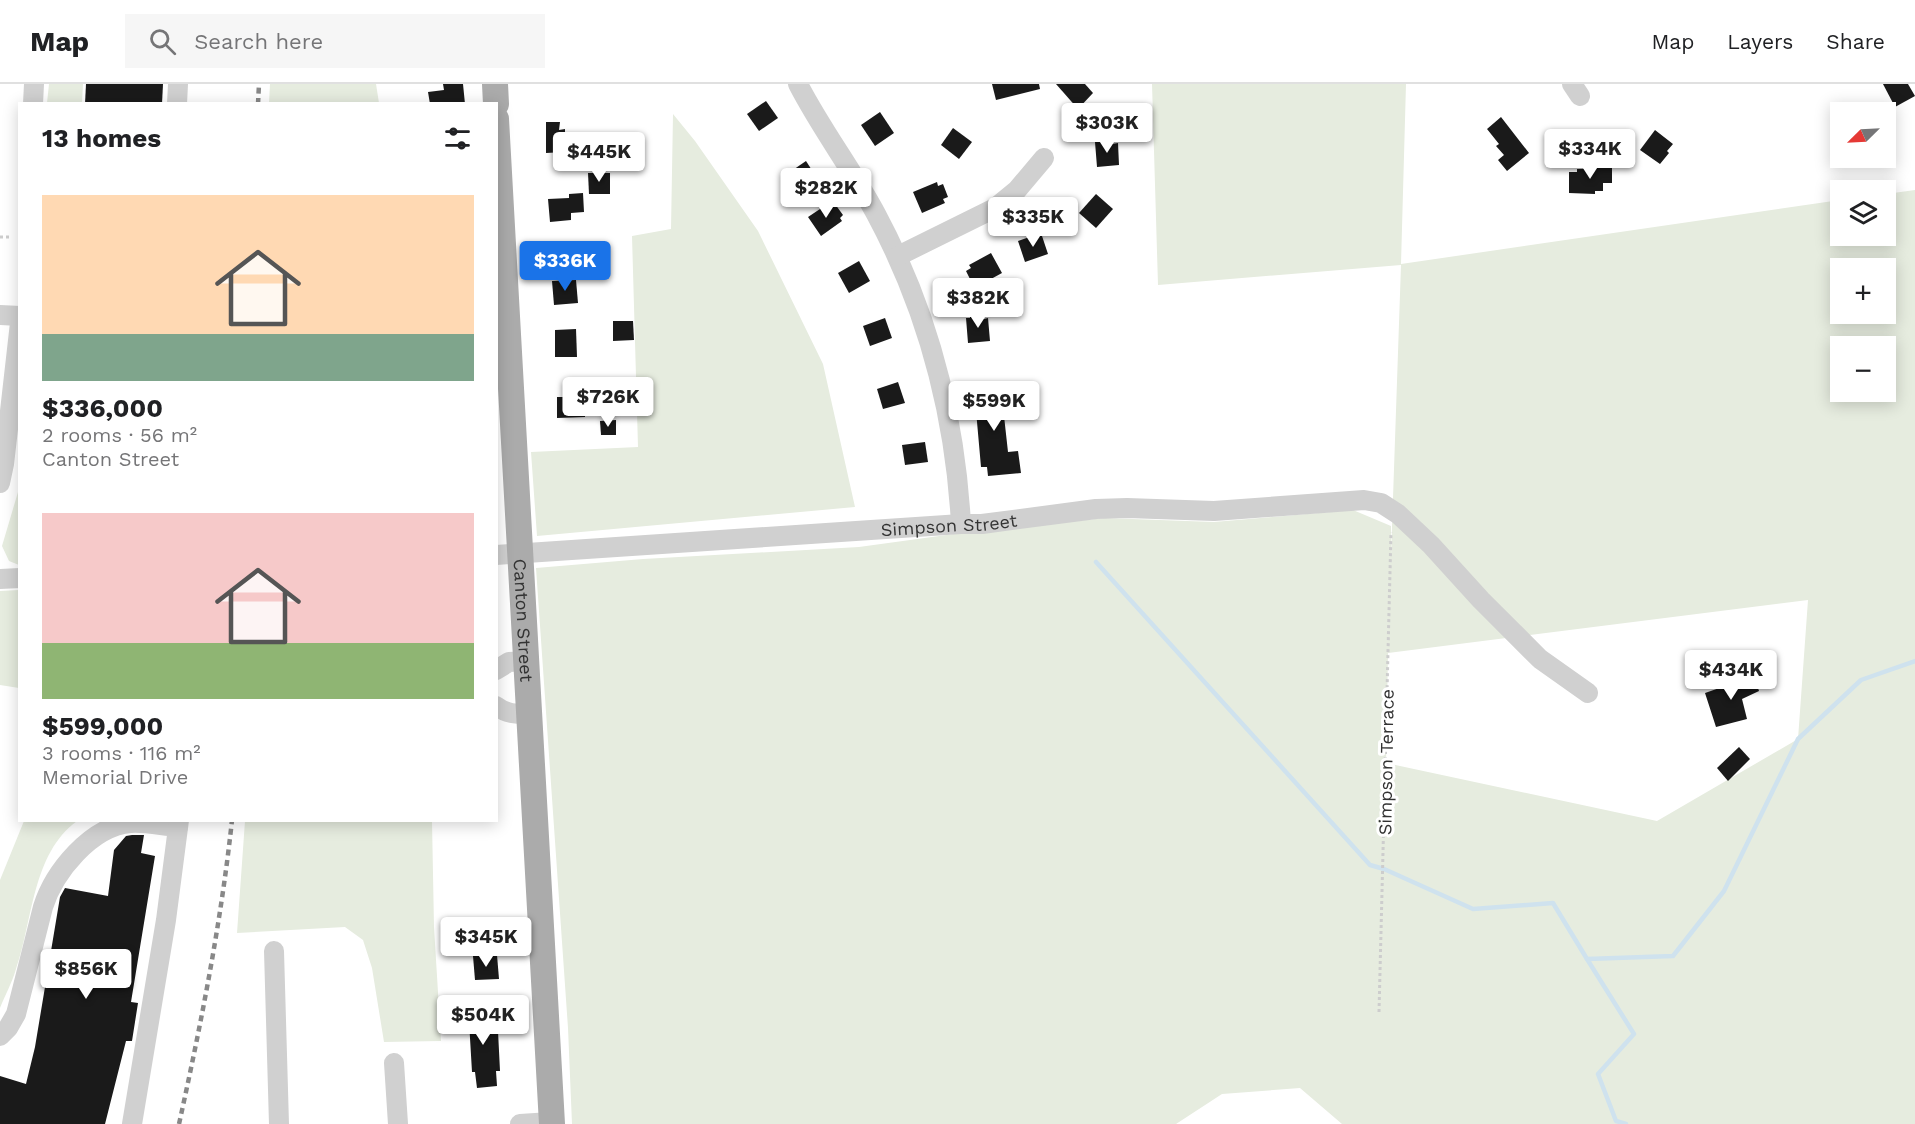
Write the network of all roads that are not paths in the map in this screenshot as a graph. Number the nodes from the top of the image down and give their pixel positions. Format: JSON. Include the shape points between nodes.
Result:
{"nodes":[{"id":1,"x":34,"y":84,"type":"edge"},
{"id":2,"x":178,"y":84,"type":"edge"},
{"id":3,"x":495,"y":84,"type":"edge"},
{"id":4,"x":798,"y":84,"type":"edge"},
{"id":5,"x":33,"y":102,"type":"edge"},
{"id":6,"x":177,"y":102,"type":"edge"},
{"id":7,"x":496,"y":102,"type":"edge"},
{"id":8,"x":1044,"y":158,"type":"dead end"},
{"id":9,"x":498,"y":192,"type":"edge"},
{"id":10,"x":898,"y":256,"type":"junction"},
{"id":11,"x":500,"y":266,"type":"edge"},
{"id":12,"x":0,"y":315,"type":"edge"},
{"id":13,"x":18,"y":316,"type":"edge"},
{"id":14,"x":18,"y":341,"type":"edge"},
{"id":15,"x":505,"y":440,"type":"edge"},
{"id":16,"x":0,"y":483,"type":"edge"},
{"id":17,"x":961,"y":524,"type":"junction"},
{"id":18,"x":508,"y":554,"type":"edge"},
{"id":19,"x":18,"y":578,"type":"edge"},
{"id":20,"x":0,"y":579,"type":"edge"},
{"id":21,"x":526,"y":661,"type":"junction"},
{"id":22,"x":498,"y":669,"type":"edge"},
{"id":23,"x":1588,"y":693,"type":"dead end"},
{"id":24,"x":498,"y":708,"type":"edge"},
{"id":25,"x":528,"y":714,"type":"junction"},
{"id":26,"x":178,"y":824,"type":"edge"},
{"id":27,"x":274,"y":951,"type":"dead end"},
{"id":28,"x":0,"y":1036,"type":"edge"},
{"id":29,"x":394,"y":1063,"type":"dead end"},
{"id":30,"x":552,"y":1123,"type":"edge"},
{"id":31,"x":132,"y":1124,"type":"edge"},
{"id":32,"x":279,"y":1124,"type":"edge"},
{"id":33,"x":398,"y":1124,"type":"edge"},
{"id":34,"x":520,"y":1124,"type":"edge"}],
"edges":[{"from":1,"to":5,"type":"street"},
{"from":2,"to":6,"type":"street"},
{"from":3,"to":7,"type":"main road"},
{"from":4,"to":10,"type":"street"},
{"from":8,"to":10,"type":"street","via":[[1023,184],[994,208]]},
{"from":9,"to":11,"type":"main road","name":"Canton Street"},
{"from":10,"to":17,"type":"street","via":[[923,320],[943,388]]},
{"from":11,"to":15,"type":"main road","name":"Canton Street"},
{"from":12,"to":13,"type":"street"},
{"from":14,"to":16,"type":"street"},
{"from":15,"to":18,"type":"main road","name":"Canton Street"},
{"from":17,"to":18,"type":"street","name":"Simpson Street"},
{"from":17,"to":23,"type":"street","name":"Simpson Street","via":[[1096,509],[1215,511],[1353,499],[1380,503],[1431,545],[1540,659]]},
{"from":18,"to":21,"type":"main road","name":"Canton Street"},
{"from":19,"to":20,"type":"street"},
{"from":21,"to":22,"type":"street","via":[[509,662]]},
{"from":21,"to":25,"type":"main road","name":"Canton Street"},
{"from":24,"to":25,"type":"street","via":[[511,714]]},
{"from":25,"to":30,"type":"main road","name":"Canton Street"},
{"from":26,"to":28,"type":"street","via":[[131,823],[99,834],[57,877],[43,907],[16,1014]]},
{"from":26,"to":31,"type":"street"},
{"from":27,"to":32,"type":"street"},
{"from":29,"to":33,"type":"street"},
{"from":30,"to":34,"type":"street"}]}
